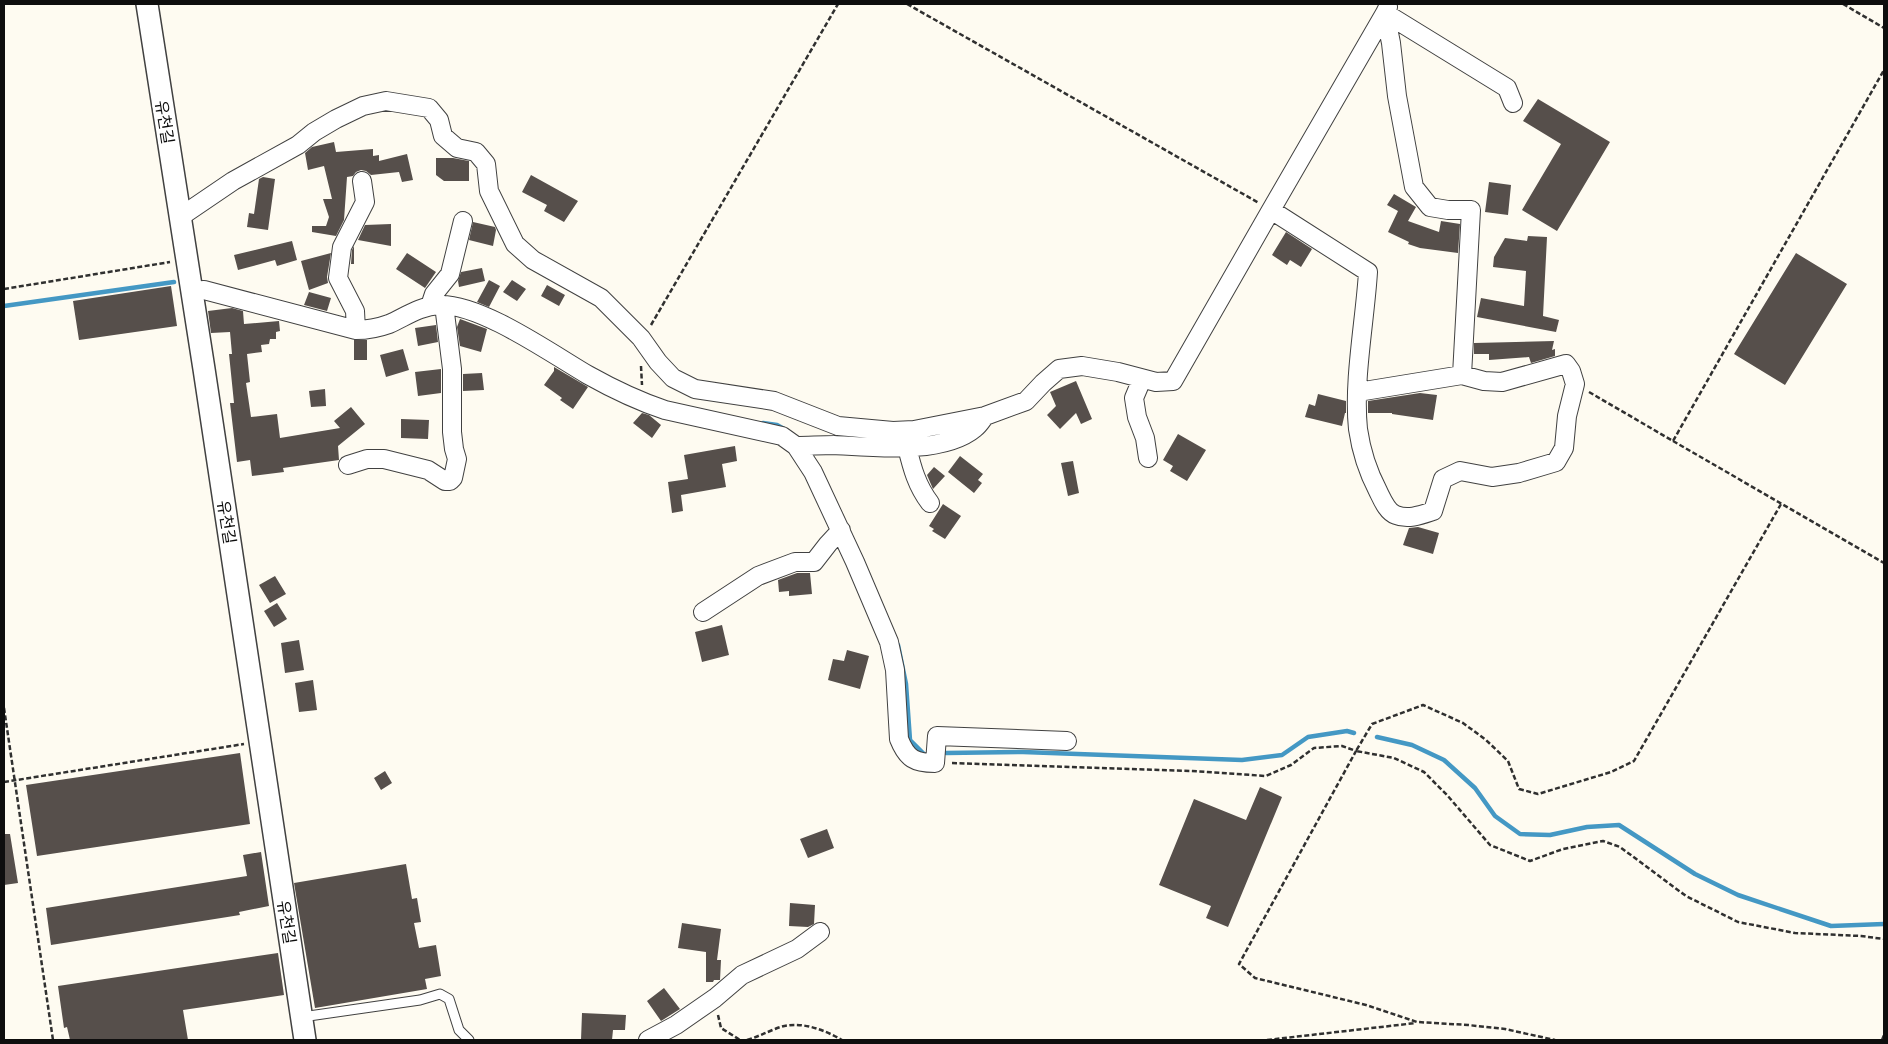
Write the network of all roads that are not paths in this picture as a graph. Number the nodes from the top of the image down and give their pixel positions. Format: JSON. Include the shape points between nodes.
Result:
{"nodes":[{"id":1,"x":147,"y":4,"type":"edge"},
{"id":2,"x":1387,"y":9,"type":"edge"},
{"id":3,"x":1513,"y":103,"type":"dead end"},
{"id":4,"x":362,"y":181,"type":"dead end"},
{"id":5,"x":1271,"y":210,"type":"junction"},
{"id":6,"x":180,"y":217,"type":"junction"},
{"id":7,"x":463,"y":221,"type":"dead end"},
{"id":8,"x":191,"y":291,"type":"junction"},
{"id":9,"x":437,"y":306,"type":"junction"},
{"id":10,"x":356,"y":330,"type":"junction"},
{"id":11,"x":1462,"y":375,"type":"junction"},
{"id":12,"x":1142,"y":379,"type":"junction"},
{"id":13,"x":1358,"y":392,"type":"junction"},
{"id":14,"x":985,"y":416,"type":"junction"},
{"id":15,"x":796,"y":446,"type":"junction"},
{"id":16,"x":908,"y":447,"type":"junction"},
{"id":17,"x":1148,"y":458,"type":"dead end"},
{"id":18,"x":348,"y":464,"type":"dead end"},
{"id":19,"x":930,"y":503,"type":"dead end"},
{"id":20,"x":840,"y":530,"type":"junction"},
{"id":21,"x":703,"y":612,"type":"dead end"},
{"id":22,"x":1067,"y":741,"type":"dead end"},
{"id":23,"x":820,"y":932,"type":"dead end"},
{"id":24,"x":301,"y":1017,"type":"junction"},
{"id":25,"x":305,"y":1040,"type":"edge"},
{"id":26,"x":469,"y":1040,"type":"edge"},
{"id":27,"x":648,"y":1040,"type":"edge"}],
"edges":[{"from":1,"to":6,"type":"street","name":"유천길"},
{"from":2,"to":3,"type":"street","via":[[1507,88]]},
{"from":2,"to":5,"type":"street"},
{"from":2,"to":11,"type":"street","via":[[1397,96],[1414,187],[1430,207],[1471,210]]},
{"from":4,"to":10,"type":"street","via":[[364,202],[342,247],[338,278],[355,311]]},
{"from":5,"to":12,"type":"street","via":[[1173,381]]},
{"from":5,"to":13,"type":"street","via":[[1368,272]]},
{"from":6,"to":8,"type":"street","name":"유천길"},
{"from":6,"to":14,"type":"street","via":[[233,181],[363,106],[386,101],[429,108],[439,120],[444,136],[457,148],[476,152],[486,164],[489,191],[516,244],[533,260],[601,298],[641,338],[672,378],[695,389],[774,400],[838,426],[914,430]]},
{"from":7,"to":9,"type":"street","via":[[450,274],[434,294]]},
{"from":8,"to":10,"type":"street","via":[[204,290]]},
{"from":8,"to":24,"type":"street","name":"유천길"},
{"from":9,"to":10,"type":"street","via":[[380,327]]},
{"from":9,"to":15,"type":"street","via":[[464,308],[493,320],[641,402],[664,410],[770,432]]},
{"from":9,"to":18,"type":"street","via":[[452,369],[452,432],[457,459],[453,478],[445,481],[428,470],[384,459]]},
{"from":11,"to":13,"type":"street"},
{"from":11,"to":13,"type":"street","via":[[1502,382],[1566,364],[1575,384],[1564,448],[1556,462],[1519,473],[1492,477],[1460,471],[1443,479],[1433,511],[1412,518],[1394,515],[1373,481],[1358,429]]},
{"from":12,"to":14,"type":"street","via":[[1082,366],[1059,369],[1026,401]]},
{"from":12,"to":17,"type":"street","via":[[1134,398]]},
{"from":14,"to":16,"type":"street","via":[[963,436],[932,446]]},
{"from":15,"to":16,"type":"street"},
{"from":15,"to":20,"type":"street","via":[[814,472]]},
{"from":16,"to":19,"type":"street","via":[[913,474]]},
{"from":20,"to":21,"type":"street","via":[[814,562],[795,562],[758,576]]},
{"from":20,"to":22,"type":"street","via":[[889,642],[895,670],[899,739],[911,757],[920,762],[935,762],[937,736]]},
{"from":23,"to":27,"type":"street","via":[[797,949],[742,976],[676,1025]]},
{"from":24,"to":25,"type":"street","name":"유천길"},
{"from":24,"to":26,"type":"lane","via":[[420,1000],[440,994],[449,999],[459,1030]]}]}
